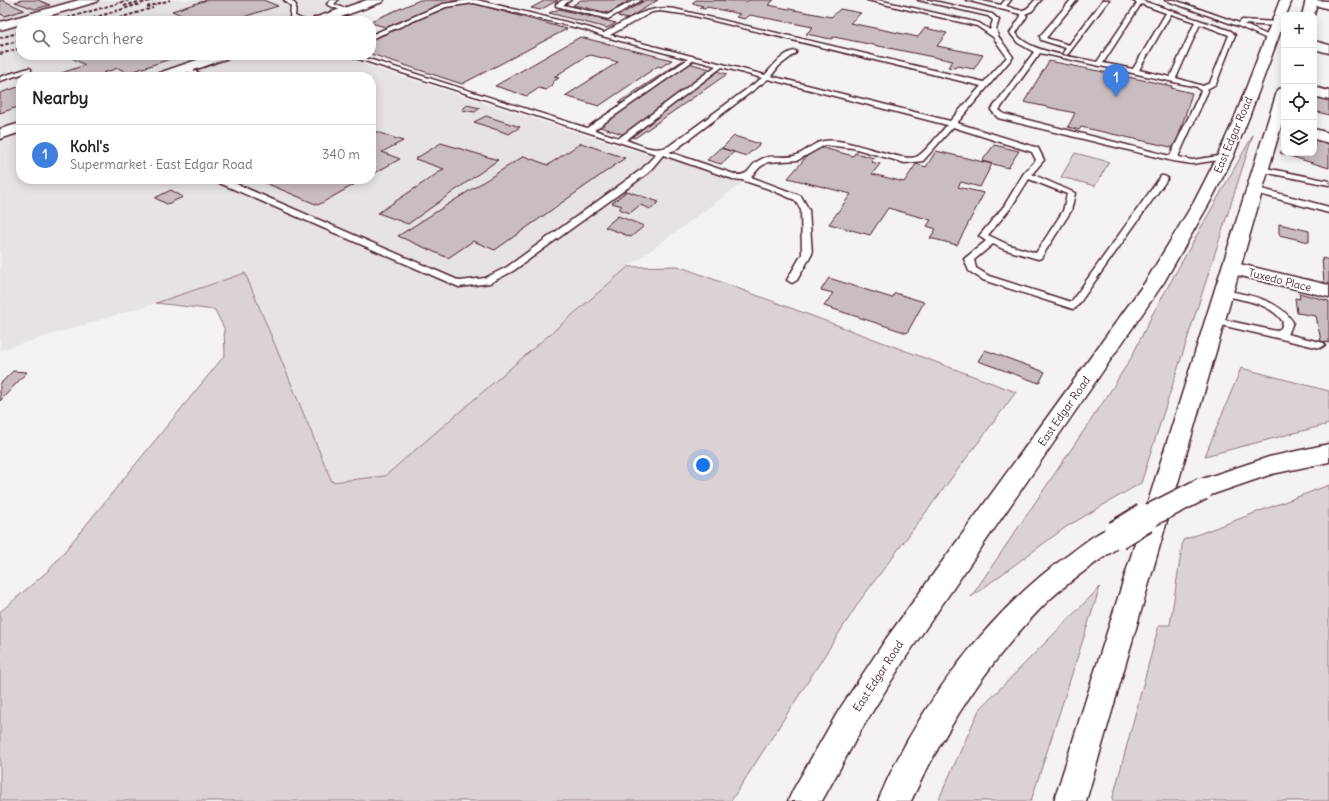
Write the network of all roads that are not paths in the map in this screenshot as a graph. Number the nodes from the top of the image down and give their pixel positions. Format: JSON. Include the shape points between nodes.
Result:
{"nodes":[{"id":1,"x":92,"y":0,"type":"edge"},
{"id":2,"x":287,"y":0,"type":"edge"},
{"id":3,"x":335,"y":0,"type":"edge"},
{"id":4,"x":378,"y":0,"type":"edge"},
{"id":5,"x":568,"y":0,"type":"edge"},
{"id":6,"x":638,"y":0,"type":"edge"},
{"id":7,"x":870,"y":0,"type":"edge"},
{"id":8,"x":921,"y":0,"type":"edge"},
{"id":9,"x":969,"y":0,"type":"edge"},
{"id":10,"x":1008,"y":0,"type":"edge"},
{"id":11,"x":1038,"y":0,"type":"edge"},
{"id":12,"x":1074,"y":0,"type":"edge"},
{"id":13,"x":1106,"y":0,"type":"edge"},
{"id":14,"x":1168,"y":0,"type":"edge"},
{"id":15,"x":1286,"y":0,"type":"edge"},
{"id":16,"x":1137,"y":1,"type":"edge"},
{"id":17,"x":1312,"y":1,"type":"edge"},
{"id":18,"x":941,"y":4,"type":"junction"},
{"id":19,"x":1329,"y":5,"type":"edge"},
{"id":20,"x":1002,"y":7,"type":"junction"},
{"id":21,"x":347,"y":11,"type":"junction"},
{"id":22,"x":1169,"y":12,"type":"junction"},
{"id":23,"x":1309,"y":12,"type":"edge"},
{"id":24,"x":931,"y":13,"type":"junction"},
{"id":25,"x":1022,"y":13,"type":"junction"},
{"id":26,"x":35,"y":16,"type":"edge"},
{"id":27,"x":292,"y":16,"type":"edge"},
{"id":28,"x":332,"y":16,"type":"edge"},
{"id":29,"x":1227,"y":20,"type":"junction"},
{"id":30,"x":16,"y":21,"type":"edge"},
{"id":31,"x":1198,"y":22,"type":"junction"},
{"id":32,"x":1277,"y":24,"type":"junction"},
{"id":33,"x":0,"y":26,"type":"edge"},
{"id":34,"x":376,"y":35,"type":"edge"},
{"id":35,"x":604,"y":35,"type":"junction"},
{"id":36,"x":995,"y":36,"type":"junction"},
{"id":37,"x":1272,"y":39,"type":"junction"},
{"id":38,"x":1070,"y":46,"type":"junction"},
{"id":39,"x":1317,"y":46,"type":"edge"},
{"id":40,"x":1329,"y":49,"type":"edge"},
{"id":41,"x":1038,"y":51,"type":"junction"},
{"id":42,"x":794,"y":52,"type":"dead end"},
{"id":43,"x":1063,"y":56,"type":"junction"},
{"id":44,"x":693,"y":58,"type":"junction"},
{"id":45,"x":208,"y":60,"type":"edge"},
{"id":46,"x":366,"y":60,"type":"edge"},
{"id":47,"x":1100,"y":64,"type":"junction"},
{"id":48,"x":721,"y":65,"type":"junction"},
{"id":49,"x":185,"y":68,"type":"junction"},
{"id":50,"x":29,"y":70,"type":"dead end"},
{"id":51,"x":1135,"y":71,"type":"junction"},
{"id":52,"x":23,"y":72,"type":"edge"},
{"id":53,"x":174,"y":72,"type":"edge"},
{"id":54,"x":193,"y":72,"type":"edge"},
{"id":55,"x":16,"y":74,"type":"edge"},
{"id":56,"x":767,"y":77,"type":"junction"},
{"id":57,"x":0,"y":79,"type":"edge"},
{"id":58,"x":1172,"y":79,"type":"junction"},
{"id":59,"x":986,"y":84,"type":"junction"},
{"id":60,"x":1203,"y":88,"type":"junction"},
{"id":61,"x":1317,"y":93,"type":"edge"},
{"id":62,"x":1329,"y":96,"type":"edge"},
{"id":63,"x":1281,"y":111,"type":"edge"},
{"id":64,"x":952,"y":124,"type":"junction"},
{"id":65,"x":1279,"y":124,"type":"edge"},
{"id":66,"x":16,"y":129,"type":"edge"},
{"id":67,"x":588,"y":131,"type":"junction"},
{"id":68,"x":0,"y":134,"type":"edge"},
{"id":69,"x":1317,"y":135,"type":"edge"},
{"id":70,"x":1329,"y":138,"type":"edge"},
{"id":71,"x":620,"y":141,"type":"junction"},
{"id":72,"x":662,"y":152,"type":"junction"},
{"id":73,"x":1225,"y":157,"type":"junction"},
{"id":74,"x":1173,"y":159,"type":"junction"},
{"id":75,"x":1261,"y":169,"type":"junction"},
{"id":76,"x":1027,"y":175,"type":"junction"},
{"id":77,"x":745,"y":178,"type":"junction"},
{"id":78,"x":1164,"y":178,"type":"dead end"},
{"id":79,"x":1329,"y":183,"type":"edge"},
{"id":80,"x":229,"y":184,"type":"edge"},
{"id":81,"x":1256,"y":190,"type":"junction"},
{"id":82,"x":1329,"y":210,"type":"edge"},
{"id":83,"x":992,"y":240,"type":"junction"},
{"id":84,"x":1231,"y":268,"type":"junction"},
{"id":85,"x":792,"y":280,"type":"dead end"},
{"id":86,"x":1329,"y":291,"type":"edge"},
{"id":87,"x":1224,"y":292,"type":"junction"},
{"id":88,"x":1216,"y":321,"type":"junction"},
{"id":89,"x":1278,"y":335,"type":"junction"},
{"id":90,"x":1320,"y":345,"type":"dead end"},
{"id":91,"x":1329,"y":453,"type":"edge"},
{"id":92,"x":804,"y":801,"type":"edge"},
{"id":93,"x":894,"y":801,"type":"edge"},
{"id":94,"x":1070,"y":801,"type":"edge"}],
"edges":[{"from":1,"to":26,"type":"main road"},
{"from":2,"to":27,"type":"lane","via":[[294,6]]},
{"from":3,"to":21,"type":"lane","via":[[330,4]]},
{"from":4,"to":21,"type":"main road"},
{"from":5,"to":6,"type":"lane","via":[[558,5],[608,17]]},
{"from":7,"to":24,"type":"lane"},
{"from":8,"to":18,"type":"lane"},
{"from":9,"to":20,"type":"lane"},
{"from":10,"to":20,"type":"lane"},
{"from":11,"to":25,"type":"lane","via":[[1030,10]]},
{"from":12,"to":38,"type":"lane","via":[[1043,36],[1047,42]]},
{"from":13,"to":38,"type":"lane"},
{"from":14,"to":29,"type":"lane"},
{"from":15,"to":32,"type":"main road","name":"East Edgar Road"},
{"from":16,"to":22,"type":"lane"},
{"from":16,"to":47,"type":"lane"},
{"from":17,"to":19,"type":"main road"},
{"from":17,"to":23,"type":"main road"},
{"from":18,"to":24,"type":"lane"},
{"from":18,"to":36,"type":"lane","via":[[985,13],[994,18]]},
{"from":20,"to":25,"type":"lane"},
{"from":21,"to":28,"type":"main road"},
{"from":22,"to":31,"type":"lane"},
{"from":22,"to":51,"type":"lane"},
{"from":24,"to":36,"type":"lane","via":[[975,23]]},
{"from":25,"to":41,"type":"lane","via":[[1024,16],[1013,33],[1018,40]]},
{"from":29,"to":32,"type":"lane"},
{"from":29,"to":37,"type":"lane"},
{"from":30,"to":33,"type":"main road"},
{"from":31,"to":58,"type":"lane"},
{"from":31,"to":60,"type":"lane","via":[[1232,35],[1213,84]]},
{"from":32,"to":37,"type":"main road","name":"East Edgar Road"},
{"from":34,"to":35,"type":"lane","via":[[445,5],[474,1]]},
{"from":35,"to":44,"type":"lane"},
{"from":35,"to":59,"type":"lane","via":[[650,11],[670,10]]},
{"from":36,"to":59,"type":"lane","via":[[1010,57]]},
{"from":37,"to":73,"type":"main road","name":"East Edgar Road"},
{"from":38,"to":43,"type":"lane"},
{"from":39,"to":40,"type":"main road"},
{"from":41,"to":43,"type":"lane"},
{"from":41,"to":74,"type":"lane","via":[[995,110],[1001,116]]},
{"from":42,"to":56,"type":"lane","via":[[777,65]]},
{"from":43,"to":47,"type":"lane"},
{"from":44,"to":48,"type":"lane"},
{"from":44,"to":67,"type":"lane"},
{"from":45,"to":49,"type":"main road"},
{"from":46,"to":67,"type":"lane"},
{"from":47,"to":51,"type":"lane"},
{"from":48,"to":56,"type":"lane"},
{"from":48,"to":71,"type":"lane"},
{"from":49,"to":53,"type":"main road"},
{"from":49,"to":54,"type":"lane"},
{"from":50,"to":52,"type":"lane"},
{"from":51,"to":58,"type":"lane"},
{"from":55,"to":57,"type":"lane"},
{"from":56,"to":64,"type":"lane"},
{"from":56,"to":72,"type":"lane","via":[[672,148]]},
{"from":58,"to":60,"type":"lane"},
{"from":59,"to":64,"type":"lane"},
{"from":60,"to":74,"type":"lane","via":[[1205,91]]},
{"from":61,"to":62,"type":"main road"},
{"from":63,"to":65,"type":"main road"},
{"from":64,"to":76,"type":"lane","via":[[1035,150],[1040,160]]},
{"from":64,"to":77,"type":"lane","via":[[920,159],[914,161],[905,161],[839,143],[824,143],[797,157],[761,162]]},
{"from":65,"to":75,"type":"main road"},
{"from":66,"to":68,"type":"main road"},
{"from":67,"to":71,"type":"lane"},
{"from":69,"to":70,"type":"main road"},
{"from":71,"to":72,"type":"lane"},
{"from":72,"to":77,"type":"lane"},
{"from":72,"to":80,"type":"lane","via":[[645,171],[510,269],[487,281],[471,284],[459,284]]},
{"from":73,"to":74,"type":"lane","via":[[1192,162]]},
{"from":73,"to":92,"type":"main road","name":"East Edgar Road","via":[[1155,282],[896,648],[850,720]]},
{"from":75,"to":79,"type":"lane"},
{"from":75,"to":81,"type":"main road"},
{"from":76,"to":83,"type":"lane","via":[[1007,207],[983,236]]},
{"from":76,"to":83,"type":"lane","via":[[1071,193],[1067,211],[1038,256],[1006,247]]},
{"from":77,"to":85,"type":"lane","via":[[798,198],[805,210],[807,254]]},
{"from":78,"to":83,"type":"lane","via":[[1073,306],[986,278],[972,268],[969,259]]},
{"from":81,"to":82,"type":"lane"},
{"from":81,"to":84,"type":"main road"},
{"from":84,"to":86,"type":"main road","name":"Tuxedo Place"},
{"from":84,"to":87,"type":"main road"},
{"from":87,"to":88,"type":"main road"},
{"from":87,"to":89,"type":"lane","via":[[1276,309],[1288,322],[1285,330]]},
{"from":88,"to":89,"type":"lane"},
{"from":88,"to":94,"type":"main road"},
{"from":89,"to":90,"type":"lane"},
{"from":91,"to":93,"type":"main road","bridge":true,"via":[[1269,466],[1202,489],[1147,517],[1089,553],[1032,600],[995,642],[943,713]]}]}
